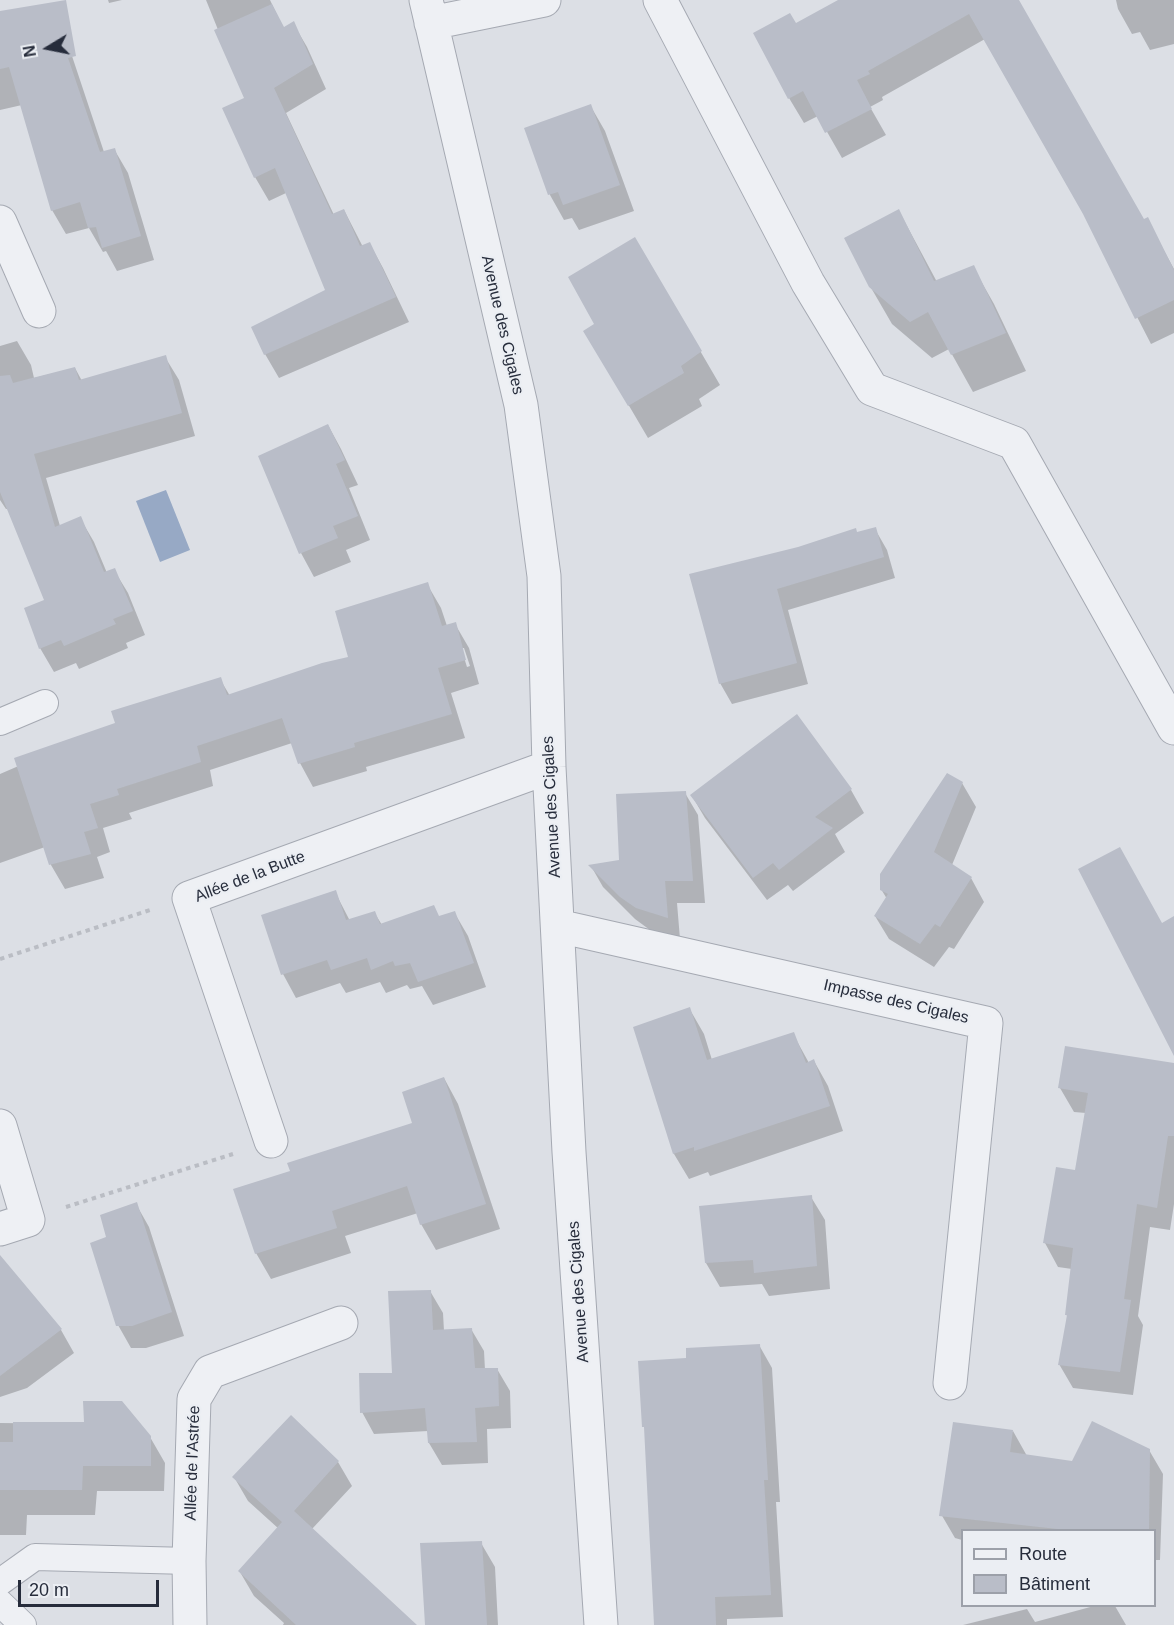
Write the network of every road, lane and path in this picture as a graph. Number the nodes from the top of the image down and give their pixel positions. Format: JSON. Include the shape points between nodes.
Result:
{"nodes":[{"id":1,"x":544,"y":0,"type":"edge"},
{"id":2,"x":660,"y":0,"type":"edge"},
{"id":3,"x":428,"y":11,"type":"edge"},
{"id":4,"x":0,"y":222,"type":"edge"},
{"id":5,"x":39,"y":310,"type":"dead end"},
{"id":6,"x":45,"y":702,"type":"dead end"},
{"id":7,"x":0,"y":722,"type":"edge"},
{"id":8,"x":1174,"y":728,"type":"edge"},
{"id":9,"x":549,"y":767,"type":"junction"},
{"id":10,"x":189,"y":898,"type":"junction"},
{"id":11,"x":558,"y":926,"type":"junction"},
{"id":12,"x":0,"y":959,"type":"edge"},
{"id":13,"x":0,"y":1126,"type":"edge"},
{"id":14,"x":271,"y":1142,"type":"joint"},
{"id":15,"x":14,"y":1224,"type":"edge"},
{"id":16,"x":341,"y":1323,"type":"dead end"},
{"id":17,"x":950,"y":1383,"type":"dead end"},
{"id":18,"x":189,"y":1561,"type":"junction"},
{"id":19,"x":0,"y":1582,"type":"edge"},
{"id":20,"x":0,"y":1603,"type":"edge"},
{"id":21,"x":23,"y":1625,"type":"edge"},
{"id":22,"x":190,"y":1625,"type":"edge"},
{"id":23,"x":601,"y":1625,"type":"edge"}],
"edges":[{"from":1,"to":3,"type":"street"},
{"from":2,"to":8,"type":"street","via":[[808,284],[872,389],[1014,443]]},
{"from":3,"to":9,"type":"street","name":"Avenue des Cigales","via":[[521,405],[544,576]]},
{"from":4,"to":5,"type":"street"},
{"from":6,"to":7,"type":"lane"},
{"from":9,"to":10,"type":"street","name":"Allée de la Butte"},
{"from":9,"to":11,"type":"street","name":"Avenue des Cigales"},
{"from":10,"to":12,"type":"path"},
{"from":10,"to":14,"type":"street","name":"Allée de la Butte"},
{"from":11,"to":17,"type":"street","name":"Impasse des Cigales","via":[[986,1023]]},
{"from":11,"to":23,"type":"street","name":"Avenue des Cigales"},
{"from":13,"to":15,"type":"street"},
{"from":14,"to":15,"type":"path"},
{"from":16,"to":18,"type":"street","name":"Allée de l'Astrée","via":[[210,1372],[194,1399]]},
{"from":18,"to":19,"type":"lane","via":[[34,1557]]},
{"from":18,"to":22,"type":"street","name":"Allée de l'Astrée"},
{"from":20,"to":21,"type":"lane"}]}
